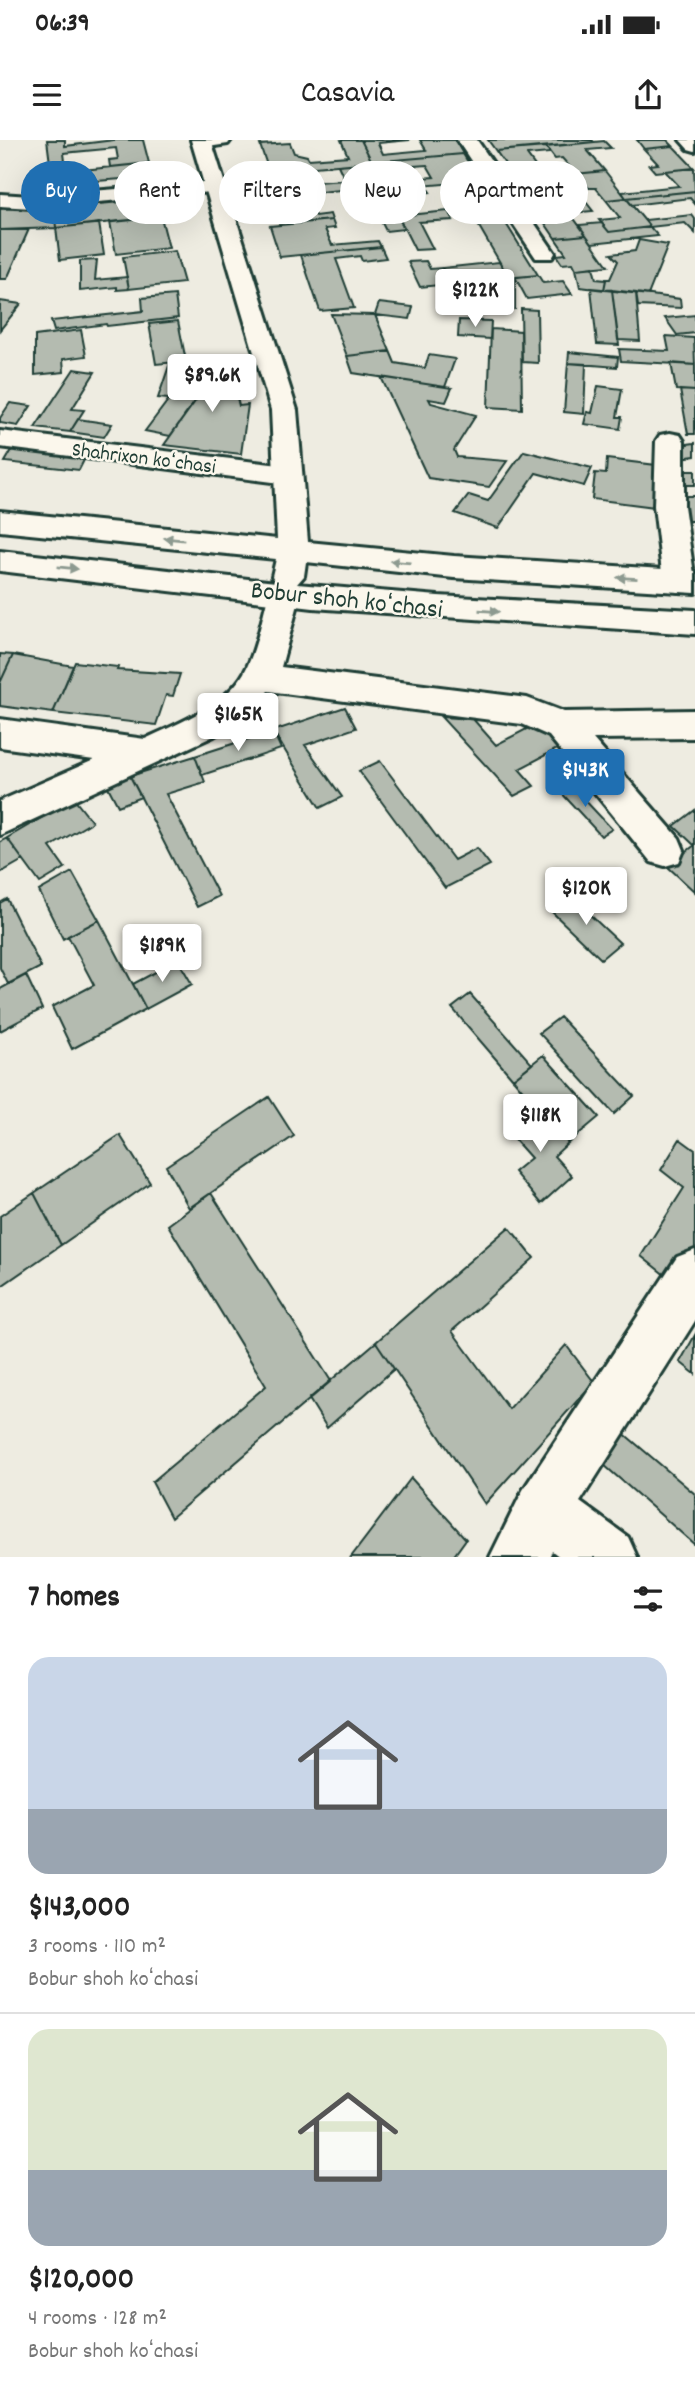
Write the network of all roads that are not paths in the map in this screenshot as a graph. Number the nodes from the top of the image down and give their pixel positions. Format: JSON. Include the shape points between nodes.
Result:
{"nodes":[{"id":1,"x":467,"y":140,"type":"edge"},
{"id":2,"x":690,"y":140,"type":"edge"},
{"id":3,"x":208,"y":141,"type":"edge"},
{"id":4,"x":695,"y":145,"type":"edge"},
{"id":5,"x":215,"y":187,"type":"junction"},
{"id":6,"x":0,"y":200,"type":"edge"},
{"id":7,"x":544,"y":254,"type":"dead end"},
{"id":8,"x":0,"y":439,"type":"edge"},
{"id":9,"x":670,"y":441,"type":"dead end"},
{"id":10,"x":288,"y":475,"type":"junction"},
{"id":11,"x":0,"y":521,"type":"edge"},
{"id":12,"x":293,"y":552,"type":"junction"},
{"id":13,"x":0,"y":561,"type":"edge"},
{"id":14,"x":687,"y":581,"type":"edge"},
{"id":15,"x":285,"y":593,"type":"junction"},
{"id":16,"x":695,"y":621,"type":"edge"},
{"id":17,"x":260,"y":677,"type":"junction"},
{"id":18,"x":695,"y":724,"type":"edge"},
{"id":19,"x":561,"y":726,"type":"junction"},
{"id":20,"x":0,"y":733,"type":"edge"},
{"id":21,"x":152,"y":754,"type":"junction"},
{"id":22,"x":0,"y":819,"type":"edge"},
{"id":23,"x":666,"y":850,"type":"dead end"},
{"id":24,"x":695,"y":1275,"type":"edge"},
{"id":25,"x":531,"y":1534,"type":"edge"},
{"id":26,"x":608,"y":1557,"type":"edge"}],
"edges":[{"from":1,"to":7,"type":"main road"},
{"from":2,"to":4,"type":"main road"},
{"from":3,"to":5,"type":"main road"},
{"from":5,"to":6,"type":"main road","via":[[31,202]]},
{"from":5,"to":10,"type":"main road","via":[[284,410]]},
{"from":8,"to":10,"type":"main road","name":"Shahrixon koʻchasi"},
{"from":9,"to":14,"type":"main road","via":[[668,506]]},
{"from":10,"to":12,"type":"main road"},
{"from":12,"to":11,"type":"main road","name":"Bobur shoh koʻchasi","one_way":true},
{"from":14,"to":12,"type":"main road","name":"Bobur shoh koʻchasi","one_way":true,"via":[[454,568]]},
{"from":12,"to":15,"type":"main road"},
{"from":13,"to":15,"type":"main road","name":"Bobur shoh koʻchasi","one_way":true},
{"from":15,"to":16,"type":"main road","name":"Bobur shoh koʻchasi","one_way":true,"via":[[438,607]]},
{"from":15,"to":17,"type":"main road"},
{"from":17,"to":19,"type":"main road","via":[[527,711]]},
{"from":17,"to":21,"type":"main road","via":[[241,699]]},
{"from":18,"to":19,"type":"main road"},
{"from":19,"to":23,"type":"main road"},
{"from":20,"to":21,"type":"main road"},
{"from":21,"to":22,"type":"main road","via":[[64,787]]},
{"from":24,"to":25,"type":"main road"},
{"from":25,"to":26,"type":"main road"}]}
